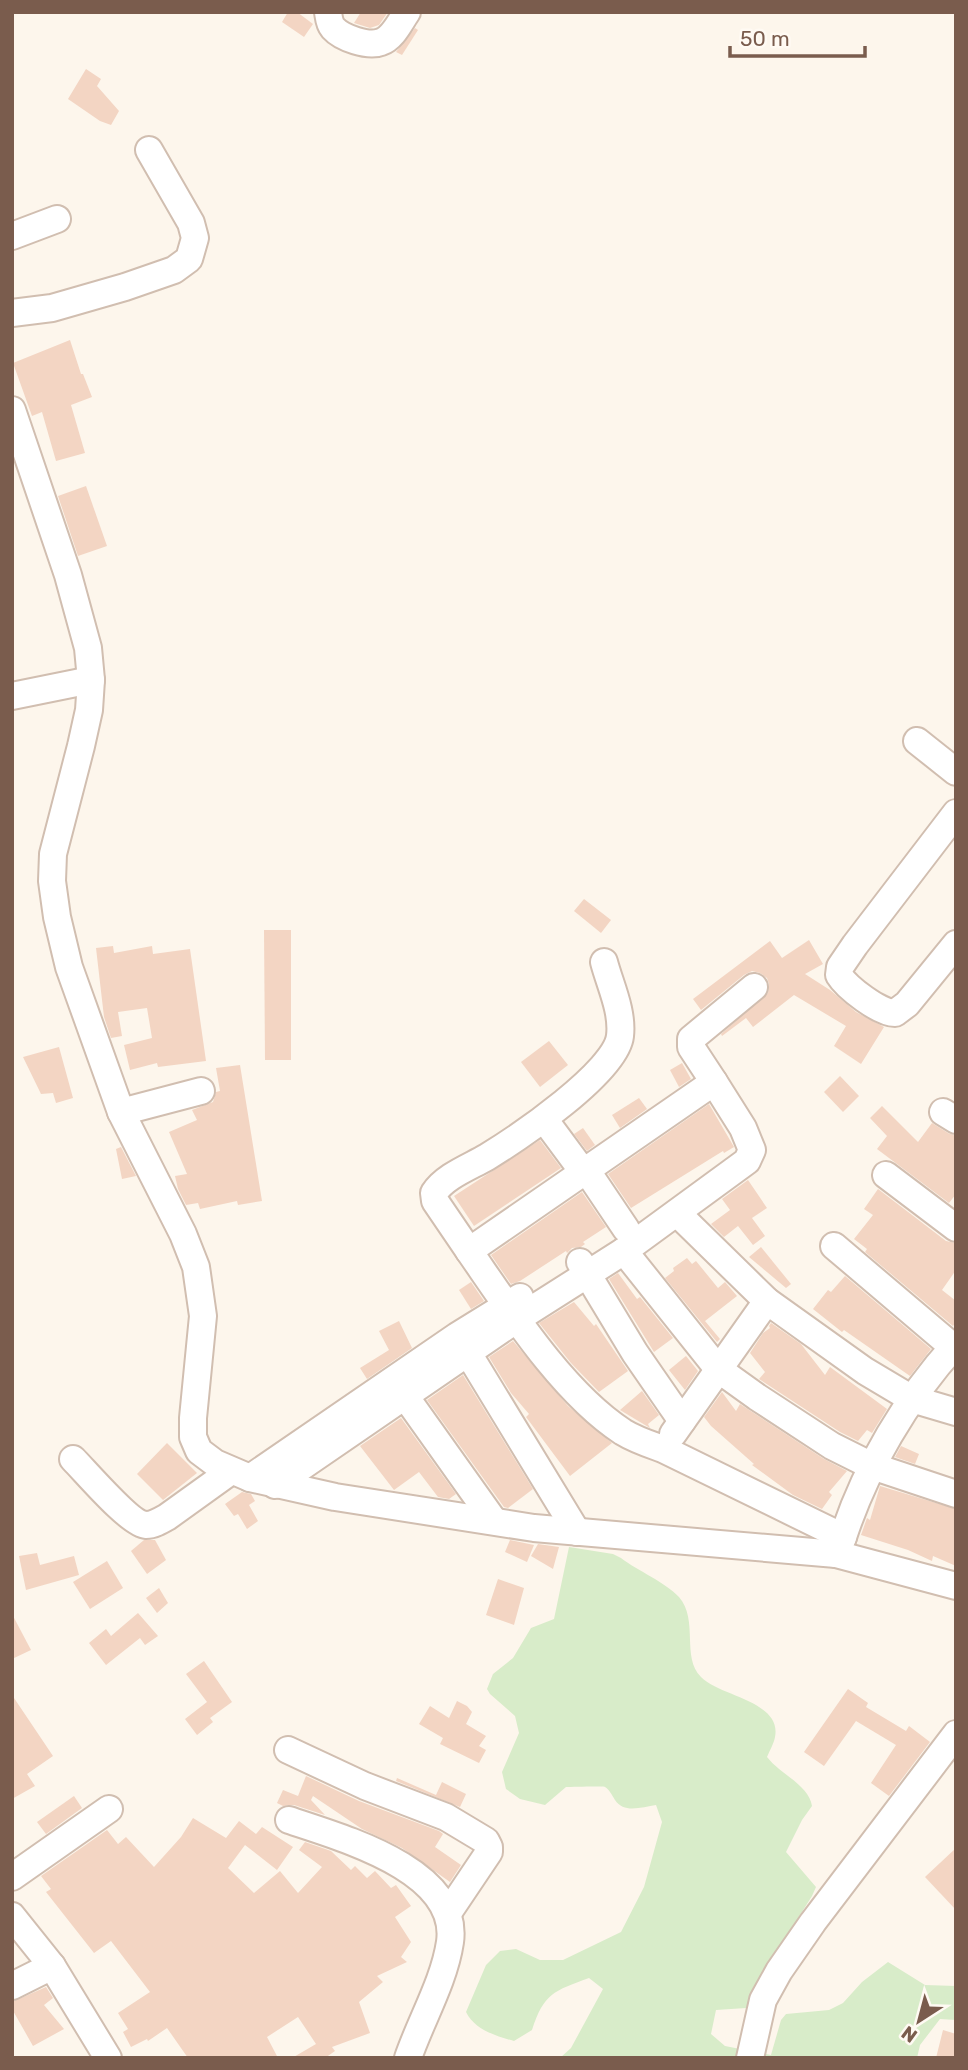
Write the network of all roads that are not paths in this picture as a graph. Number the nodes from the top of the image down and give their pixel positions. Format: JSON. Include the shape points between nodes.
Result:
{"nodes":[{"id":1,"x":328,"y":12,"type":"edge"},
{"id":2,"x":407,"y":12,"type":"edge"},
{"id":3,"x":149,"y":150,"type":"dead end"},
{"id":4,"x":57,"y":219,"type":"dead end"},
{"id":5,"x":12,"y":236,"type":"edge"},
{"id":6,"x":12,"y":313,"type":"edge"},
{"id":7,"x":12,"y":410,"type":"edge"},
{"id":8,"x":91,"y":680,"type":"junction"},
{"id":9,"x":12,"y":696,"type":"edge"},
{"id":10,"x":917,"y":741,"type":"dead end"},
{"id":11,"x":956,"y":772,"type":"edge"},
{"id":12,"x":956,"y":813,"type":"edge"},
{"id":13,"x":956,"y":944,"type":"edge"},
{"id":14,"x":604,"y":962,"type":"dead end"},
{"id":15,"x":754,"y":987,"type":"dead end"},
{"id":16,"x":714,"y":1082,"type":"junction"},
{"id":17,"x":201,"y":1091,"type":"dead end"},
{"id":18,"x":121,"y":1112,"type":"junction"},
{"id":19,"x":544,"y":1119,"type":"junction"},
{"id":20,"x":751,"y":1147,"type":"junction"},
{"id":21,"x":585,"y":1172,"type":"junction"},
{"id":22,"x":886,"y":1175,"type":"dead end"},
{"id":23,"x":677,"y":1213,"type":"junction"},
{"id":24,"x":956,"y":1228,"type":"edge"},
{"id":25,"x":625,"y":1240,"type":"junction"},
{"id":26,"x":834,"y":1246,"type":"dead end"},
{"id":27,"x":469,"y":1251,"type":"junction"},
{"id":28,"x":584,"y":1268,"type":"junction"},
{"id":29,"x":767,"y":1301,"type":"junction"},
{"id":30,"x":512,"y":1312,"type":"junction"},
{"id":31,"x":954,"y":1345,"type":"edge"},
{"id":32,"x":468,"y":1353,"type":"junction"},
{"id":33,"x":718,"y":1369,"type":"junction"},
{"id":34,"x":405,"y":1396,"type":"junction"},
{"id":35,"x":912,"y":1399,"type":"junction"},
{"id":36,"x":956,"y":1412,"type":"edge"},
{"id":37,"x":682,"y":1421,"type":"junction"},
{"id":38,"x":663,"y":1449,"type":"junction"},
{"id":39,"x":73,"y":1459,"type":"dead end"},
{"id":40,"x":872,"y":1466,"type":"junction"},
{"id":41,"x":252,"y":1478,"type":"junction"},
{"id":42,"x":956,"y":1494,"type":"edge"},
{"id":43,"x":494,"y":1521,"type":"junction"},
{"id":44,"x":577,"y":1532,"type":"junction"},
{"id":45,"x":839,"y":1545,"type":"junction"},
{"id":46,"x":956,"y":1586,"type":"edge"},
{"id":47,"x":956,"y":1734,"type":"edge"},
{"id":48,"x":288,"y":1750,"type":"dead end"},
{"id":49,"x":109,"y":1809,"type":"dead end"},
{"id":50,"x":289,"y":1820,"type":"dead end"},
{"id":51,"x":12,"y":1877,"type":"edge"},
{"id":52,"x":448,"y":1913,"type":"junction"},
{"id":53,"x":12,"y":1916,"type":"edge"},
{"id":54,"x":52,"y":1966,"type":"junction"},
{"id":55,"x":12,"y":1986,"type":"edge"},
{"id":56,"x":108,"y":2058,"type":"edge"},
{"id":57,"x":408,"y":2058,"type":"edge"},
{"id":58,"x":750,"y":2058,"type":"edge"}],
"edges":[{"from":1,"to":2,"type":"street","via":[[330,23],[340,34],[372,44],[388,38]]},
{"from":3,"to":6,"type":"street","via":[[191,223],[195,238],[189,259],[174,270],[125,287],[52,308]]},
{"from":4,"to":5,"type":"street"},
{"from":7,"to":8,"type":"street","via":[[68,575],[88,648]]},
{"from":8,"to":9,"type":"street"},
{"from":8,"to":18,"type":"street","via":[[82,746],[53,854],[52,881],[69,967]]},
{"from":10,"to":11,"type":"street"},
{"from":12,"to":13,"type":"street","via":[[855,945],[839,975],[867,1000],[895,1013]]},
{"from":14,"to":19,"type":"street","via":[[620,1018],[619,1041],[597,1074]]},
{"from":15,"to":16,"type":"street","via":[[690,1041]]},
{"from":16,"to":20,"type":"street"},
{"from":16,"to":21,"type":"street"},
{"from":17,"to":18,"type":"street"},
{"from":18,"to":41,"type":"street","via":[[196,1267],[203,1316],[194,1443],[209,1460]]},
{"from":19,"to":21,"type":"street"},
{"from":19,"to":27,"type":"street","via":[[435,1191],[435,1201]]},
{"from":20,"to":23,"type":"street","via":[[747,1161]]},
{"from":20,"to":25,"type":"street"},
{"from":21,"to":25,"type":"street"},
{"from":21,"to":27,"type":"street"},
{"from":22,"to":24,"type":"street"},
{"from":23,"to":25,"type":"street"},
{"from":23,"to":29,"type":"street"},
{"from":25,"to":28,"type":"street"},
{"from":25,"to":33,"type":"street"},
{"from":26,"to":31,"type":"street"},
{"from":27,"to":30,"type":"street"},
{"from":28,"to":30,"type":"street"},
{"from":28,"to":37,"type":"street"},
{"from":29,"to":33,"type":"street"},
{"from":29,"to":35,"type":"street"},
{"from":30,"to":32,"type":"street"},
{"from":30,"to":38,"type":"street","via":[[594,1409],[631,1436]]},
{"from":30,"to":41,"type":"street","via":[[457,1336]]},
{"from":31,"to":35,"type":"street"},
{"from":32,"to":34,"type":"street"},
{"from":32,"to":44,"type":"street"},
{"from":33,"to":37,"type":"street"},
{"from":33,"to":40,"type":"street","via":[[792,1421]]},
{"from":34,"to":41,"type":"street"},
{"from":34,"to":43,"type":"street"},
{"from":35,"to":36,"type":"street"},
{"from":35,"to":40,"type":"street"},
{"from":37,"to":38,"type":"street"},
{"from":38,"to":45,"type":"street"},
{"from":39,"to":41,"type":"street","via":[[123,1511],[145,1525]]},
{"from":40,"to":42,"type":"street"},
{"from":40,"to":45,"type":"street"},
{"from":41,"to":43,"type":"street","via":[[335,1497]]},
{"from":43,"to":44,"type":"street"},
{"from":44,"to":45,"type":"street"},
{"from":45,"to":46,"type":"street"},
{"from":47,"to":58,"type":"street","via":[[779,1971],[763,2000]]},
{"from":48,"to":52,"type":"street","via":[[446,1817],[486,1841],[489,1853]]},
{"from":49,"to":51,"type":"street"},
{"from":50,"to":52,"type":"street","via":[[409,1870],[432,1888]]},
{"from":52,"to":57,"type":"street","via":[[447,1954]]},
{"from":53,"to":54,"type":"street"},
{"from":54,"to":55,"type":"street"},
{"from":54,"to":56,"type":"street"}]}
